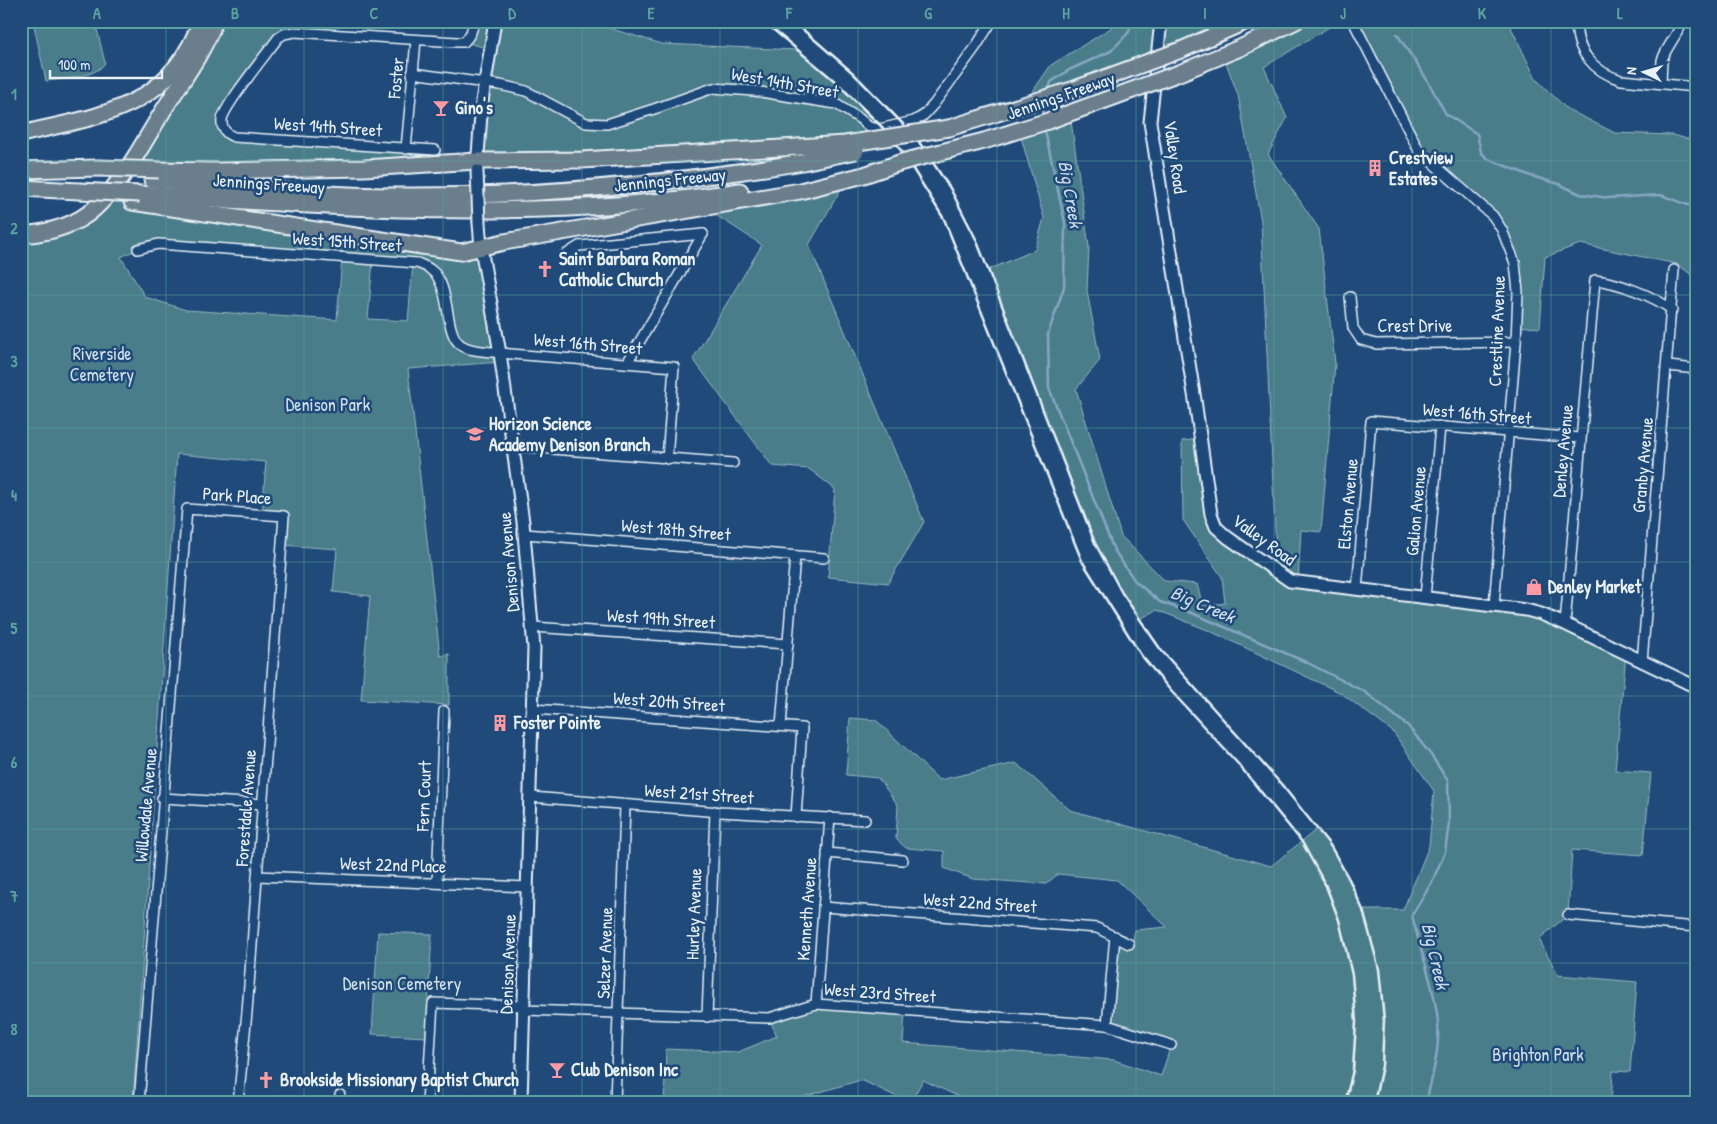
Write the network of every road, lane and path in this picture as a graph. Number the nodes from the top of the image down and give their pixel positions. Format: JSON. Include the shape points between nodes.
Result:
{"nodes":[{"id":1,"x":201,"y":21,"type":"edge"},
{"id":2,"x":214,"y":21,"type":"edge"},
{"id":3,"x":473,"y":21,"type":"edge"},
{"id":4,"x":495,"y":21,"type":"edge"},
{"id":5,"x":992,"y":21,"type":"edge"},
{"id":6,"x":1161,"y":21,"type":"edge"},
{"id":7,"x":1247,"y":21,"type":"edge"},
{"id":8,"x":1296,"y":21,"type":"edge"},
{"id":9,"x":1353,"y":21,"type":"edge"},
{"id":10,"x":1577,"y":21,"type":"edge"},
{"id":11,"x":1684,"y":21,"type":"edge"},
{"id":12,"x":416,"y":40,"type":"junction"},
{"id":13,"x":412,"y":73,"type":"junction"},
{"id":14,"x":484,"y":83,"type":"junction"},
{"id":15,"x":1661,"y":83,"type":"junction"},
{"id":16,"x":1696,"y":87,"type":"edge"},
{"id":17,"x":950,"y":128,"type":"junction"},
{"id":18,"x":21,"y":134,"type":"edge"},
{"id":19,"x":406,"y":149,"type":"junction"},
{"id":20,"x":435,"y":150,"type":"dead end"},
{"id":21,"x":477,"y":166,"type":"junction"},
{"id":22,"x":21,"y":170,"type":"edge"},
{"id":23,"x":156,"y":175,"type":"junction"},
{"id":24,"x":799,"y":186,"type":"junction"},
{"id":25,"x":21,"y":188,"type":"edge"},
{"id":26,"x":136,"y":198,"type":"junction"},
{"id":27,"x":21,"y":235,"type":"edge"},
{"id":28,"x":481,"y":248,"type":"junction"},
{"id":29,"x":138,"y":249,"type":"dead end"},
{"id":30,"x":565,"y":254,"type":"dead end"},
{"id":31,"x":1674,"y":270,"type":"dead end"},
{"id":32,"x":1350,"y":296,"type":"dead end"},
{"id":33,"x":1672,"y":310,"type":"junction"},
{"id":34,"x":1516,"y":342,"type":"junction"},
{"id":35,"x":500,"y":353,"type":"junction"},
{"id":36,"x":627,"y":363,"type":"junction"},
{"id":37,"x":1668,"y":366,"type":"junction"},
{"id":38,"x":1696,"y":369,"type":"edge"},
{"id":39,"x":1371,"y":421,"type":"joint"},
{"id":40,"x":1440,"y":426,"type":"junction"},
{"id":41,"x":1509,"y":432,"type":"junction"},
{"id":42,"x":1580,"y":438,"type":"junction"},
{"id":43,"x":513,"y":446,"type":"junction"},
{"id":44,"x":668,"y":459,"type":"junction"},
{"id":45,"x":733,"y":463,"type":"dead end"},
{"id":46,"x":186,"y":509,"type":"joint"},
{"id":47,"x":284,"y":516,"type":"joint"},
{"id":48,"x":525,"y":534,"type":"junction"},
{"id":49,"x":795,"y":556,"type":"junction"},
{"id":50,"x":824,"y":558,"type":"dead end"},
{"id":51,"x":1356,"y":590,"type":"junction"},
{"id":52,"x":1425,"y":598,"type":"junction"},
{"id":53,"x":1494,"y":606,"type":"junction"},
{"id":54,"x":1565,"y":624,"type":"junction"},
{"id":55,"x":532,"y":627,"type":"junction"},
{"id":56,"x":788,"y":644,"type":"junction"},
{"id":57,"x":1642,"y":662,"type":"junction"},
{"id":58,"x":1696,"y":687,"type":"edge"},
{"id":59,"x":533,"y":709,"type":"junction"},
{"id":60,"x":444,"y":710,"type":"dead end"},
{"id":61,"x":781,"y":726,"type":"junction"},
{"id":62,"x":531,"y":797,"type":"junction"},
{"id":63,"x":162,"y":798,"type":"junction"},
{"id":64,"x":263,"y":804,"type":"junction"},
{"id":65,"x":625,"y":805,"type":"junction"},
{"id":66,"x":714,"y":811,"type":"junction"},
{"id":67,"x":796,"y":817,"type":"junction"},
{"id":68,"x":830,"y":817,"type":"junction"},
{"id":69,"x":865,"y":820,"type":"dead end"},
{"id":70,"x":827,"y":854,"type":"junction"},
{"id":71,"x":903,"y":860,"type":"dead end"},
{"id":72,"x":257,"y":876,"type":"junction"},
{"id":73,"x":437,"y":883,"type":"junction"},
{"id":74,"x":528,"y":887,"type":"junction"},
{"id":75,"x":823,"y":907,"type":"junction"},
{"id":76,"x":1568,"y":915,"type":"dead end"},
{"id":77,"x":1696,"y":927,"type":"edge"},
{"id":78,"x":1115,"y":936,"type":"junction"},
{"id":79,"x":1129,"y":944,"type":"dead end"},
{"id":80,"x":816,"y":1004,"type":"junction"},
{"id":81,"x":524,"y":1008,"type":"junction"},
{"id":82,"x":619,"y":1013,"type":"junction"},
{"id":83,"x":707,"y":1017,"type":"junction"},
{"id":84,"x":1107,"y":1025,"type":"junction"},
{"id":85,"x":1172,"y":1045,"type":"dead end"},
{"id":86,"x":139,"y":1103,"type":"edge"},
{"id":87,"x":238,"y":1103,"type":"edge"},
{"id":88,"x":427,"y":1103,"type":"edge"},
{"id":89,"x":521,"y":1103,"type":"edge"},
{"id":90,"x":615,"y":1103,"type":"edge"}],
"edges":[{"from":1,"to":18,"type":"highway","via":[[173,71],[138,101],[114,111]]},
{"from":2,"to":27,"type":"highway","via":[[205,44],[131,162],[95,208],[64,226]]},
{"from":3,"to":12,"type":"street","via":[[472,31],[464,42]]},
{"from":4,"to":14,"type":"main road","name":"Denison Avenue"},
{"from":5,"to":14,"type":"street","name":"West 14th Street","via":[[970,56],[924,115],[914,121],[879,129],[869,127],[836,104],[713,88],[607,124],[586,123],[526,91]]},
{"from":6,"to":51,"type":"main road","name":"Valley Road","via":[[1150,122],[1211,514],[1216,527],[1227,538],[1290,581]]},
{"from":7,"to":17,"type":"highway","name":"Jennings Freeway","bridge":true,"via":[[1091,84]]},
{"from":8,"to":24,"type":"highway","name":"Jennings Freeway","bridge":true,"via":[[1179,73],[1048,121],[864,175]]},
{"from":9,"to":34,"type":"street","name":"Crestline Avenue","via":[[1419,151],[1493,216],[1502,230],[1515,263],[1518,292]]},
{"from":10,"to":15,"type":"street","via":[[1579,45],[1599,71],[1621,80]]},
{"from":11,"to":15,"type":"street","via":[[1662,60]]},
{"from":12,"to":13,"type":"street","name":"Foster"},
{"from":12,"to":19,"type":"street","name":"West 14th Street","via":[[284,34],[224,112],[222,128],[234,137]]},
{"from":13,"to":14,"type":"street","name":"West 14th Street"},
{"from":13,"to":19,"type":"street","name":"Foster"},
{"from":14,"to":21,"type":"main road","name":"Denison Avenue"},
{"from":15,"to":16,"type":"street"},
{"from":17,"to":21,"type":"highway","bridge":true,"via":[[845,144]]},
{"from":17,"to":23,"type":"highway","name":"Jennings Freeway","bridge":true,"via":[[803,162],[730,174],[501,195],[352,195]]},
{"from":19,"to":20,"type":"street","name":"West 14th Street"},
{"from":21,"to":23,"type":"highway"},
{"from":21,"to":28,"type":"main road","name":"Denison Avenue","bridge":true},
{"from":22,"to":23,"type":"highway","bridge":true},
{"from":24,"to":26,"type":"highway","name":"Jennings Freeway","via":[[628,205],[469,211]]},
{"from":24,"to":28,"type":"highway"},
{"from":25,"to":26,"type":"highway","bridge":true},
{"from":26,"to":28,"type":"highway","via":[[461,252]]},
{"from":28,"to":35,"type":"main road","name":"Denison Avenue"},
{"from":29,"to":35,"type":"street","name":"West 15th Street","via":[[158,244],[417,263],[431,269],[438,277],[455,337],[460,344]]},
{"from":30,"to":36,"type":"street","via":[[579,246],[703,234]]},
{"from":31,"to":33,"type":"street","name":"Granby Avenue"},
{"from":32,"to":34,"type":"street","name":"Crest Drive","via":[[1353,328],[1361,340],[1376,344]]},
{"from":33,"to":37,"type":"street","name":"Granby Avenue"},
{"from":33,"to":42,"type":"street","name":"Denley Avenue","via":[[1663,303],[1616,284],[1595,280]]},
{"from":34,"to":41,"type":"street","name":"Crestline Avenue"},
{"from":35,"to":36,"type":"street","name":"West 16th Street"},
{"from":35,"to":43,"type":"main road","name":"Denison Avenue"},
{"from":36,"to":44,"type":"street","name":"West 16th Street","via":[[674,367]]},
{"from":37,"to":38,"type":"street"},
{"from":37,"to":57,"type":"street","name":"Granby Avenue"},
{"from":39,"to":40,"type":"street","name":"West 16th Street"},
{"from":39,"to":51,"type":"street","name":"Elston Avenue"},
{"from":40,"to":41,"type":"street","name":"West 16th Street"},
{"from":40,"to":52,"type":"street","name":"Galion Avenue"},
{"from":41,"to":42,"type":"street","name":"West 16th Street"},
{"from":41,"to":53,"type":"street","name":"Crestline Avenue"},
{"from":42,"to":54,"type":"street","name":"Denley Avenue"},
{"from":43,"to":44,"type":"street"},
{"from":43,"to":48,"type":"main road","name":"Denison Avenue"},
{"from":44,"to":45,"type":"street"},
{"from":46,"to":47,"type":"street","name":"Park Place"},
{"from":46,"to":63,"type":"street","name":"Willowdale Avenue"},
{"from":47,"to":64,"type":"street","name":"Forestdale Avenue"},
{"from":48,"to":49,"type":"street","name":"West 18th Street"},
{"from":48,"to":55,"type":"main road","name":"Denison Avenue"},
{"from":49,"to":50,"type":"street","name":"West 18th Street"},
{"from":49,"to":56,"type":"street"},
{"from":51,"to":52,"type":"main road","name":"Valley Road"},
{"from":52,"to":53,"type":"main road","name":"Valley Road"},
{"from":53,"to":54,"type":"main road","name":"Valley Road","via":[[1526,610]]},
{"from":54,"to":57,"type":"main road","name":"Valley Road"},
{"from":55,"to":56,"type":"street","name":"West 19th Street"},
{"from":55,"to":59,"type":"main road","name":"Denison Avenue","via":[[535,660]]},
{"from":56,"to":61,"type":"street"},
{"from":57,"to":58,"type":"main road","name":"Valley Road"},
{"from":59,"to":61,"type":"street","name":"West 20th Street"},
{"from":59,"to":62,"type":"main road","name":"Denison Avenue"},
{"from":60,"to":73,"type":"street","name":"Fern Court"},
{"from":61,"to":67,"type":"street","name":"West 20th Street","via":[[802,728]]},
{"from":62,"to":65,"type":"street","name":"West 21st Street"},
{"from":62,"to":74,"type":"main road","name":"Denison Avenue"},
{"from":63,"to":64,"type":"street"},
{"from":63,"to":86,"type":"street","name":"Willowdale Avenue"},
{"from":64,"to":72,"type":"street","name":"Forestdale Avenue"},
{"from":65,"to":66,"type":"street","name":"West 21st Street"},
{"from":65,"to":82,"type":"street","name":"Selzer Avenue"},
{"from":66,"to":67,"type":"street","name":"West 21st Street"},
{"from":66,"to":83,"type":"street","name":"Hurley Avenue"},
{"from":67,"to":68,"type":"street","name":"West 21st Street"},
{"from":68,"to":69,"type":"street","name":"West 21st Street"},
{"from":68,"to":70,"type":"street","name":"Kenneth Avenue"},
{"from":70,"to":71,"type":"street"},
{"from":70,"to":75,"type":"street","name":"Kenneth Avenue"},
{"from":72,"to":73,"type":"street","name":"West 22nd Place"},
{"from":72,"to":87,"type":"street","name":"Forestdale Avenue"},
{"from":73,"to":74,"type":"street","name":"West 22nd Place"},
{"from":74,"to":81,"type":"main road","name":"Denison Avenue"},
{"from":75,"to":78,"type":"street","name":"West 22nd Street","via":[[1097,928]]},
{"from":75,"to":80,"type":"street","name":"Kenneth Avenue"},
{"from":76,"to":77,"type":"street"},
{"from":78,"to":79,"type":"street","name":"West 22nd Street"},
{"from":78,"to":84,"type":"street"},
{"from":80,"to":83,"type":"street","name":"West 23rd Street","via":[[769,1018]]},
{"from":80,"to":84,"type":"street","name":"West 23rd Street"},
{"from":81,"to":82,"type":"street","name":"West 23rd Street"},
{"from":81,"to":88,"type":"street","name":"West 23rd Street","via":[[433,1003]]},
{"from":81,"to":89,"type":"main road","name":"Denison Avenue"},
{"from":82,"to":83,"type":"street","name":"West 23rd Street"},
{"from":82,"to":90,"type":"street","name":"Selzer Avenue"},
{"from":84,"to":85,"type":"street","name":"West 23rd Street"}]}
